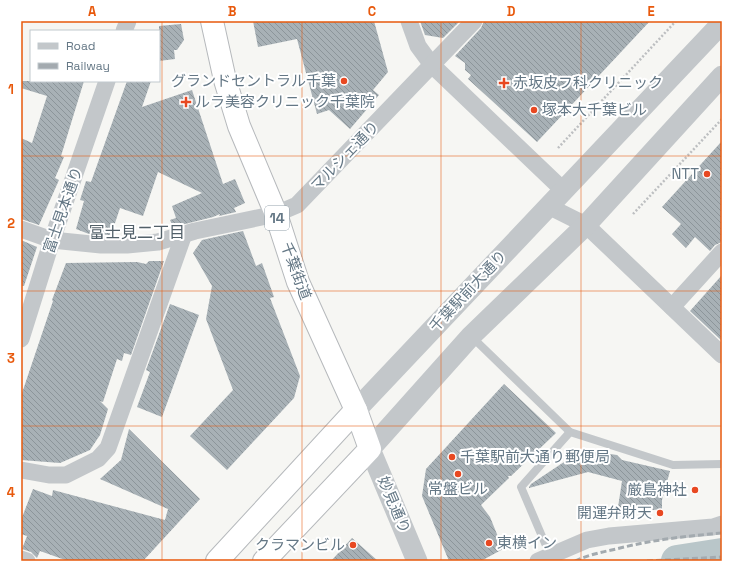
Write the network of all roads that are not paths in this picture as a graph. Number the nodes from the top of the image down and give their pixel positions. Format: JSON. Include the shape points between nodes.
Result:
{"nodes":[{"id":1,"x":212,"y":21,"type":"edge"},
{"id":2,"x":409,"y":21,"type":"edge"},
{"id":3,"x":474,"y":21,"type":"edge"},
{"id":4,"x":722,"y":23,"type":"edge"},
{"id":5,"x":432,"y":65,"type":"junction"},
{"id":6,"x":107,"y":82,"type":"edge"},
{"id":7,"x":720,"y":82,"type":"edge"},
{"id":8,"x":563,"y":190,"type":"junction"},
{"id":9,"x":548,"y":206,"type":"junction"},
{"id":10,"x":276,"y":214,"type":"junction"},
{"id":11,"x":586,"y":225,"type":"junction"},
{"id":12,"x":21,"y":229,"type":"edge"},
{"id":13,"x":184,"y":234,"type":"junction"},
{"id":14,"x":52,"y":240,"type":"junction"},
{"id":15,"x":722,"y":252,"type":"edge"},
{"id":16,"x":672,"y":307,"type":"junction"},
{"id":17,"x":472,"y":336,"type":"junction"},
{"id":18,"x":21,"y":340,"type":"edge"},
{"id":19,"x":722,"y":356,"type":"edge"},
{"id":20,"x":356,"y":410,"type":"junction"},
{"id":21,"x":570,"y":432,"type":"junction"},
{"id":22,"x":370,"y":449,"type":"junction"},
{"id":23,"x":722,"y":464,"type":"edge"},
{"id":24,"x":21,"y":470,"type":"edge"},
{"id":25,"x":722,"y":524,"type":"edge"},
{"id":26,"x":544,"y":558,"type":"edge"},
{"id":27,"x":21,"y":559,"type":"edge"},
{"id":28,"x":27,"y":561,"type":"edge"},
{"id":29,"x":217,"y":561,"type":"edge"},
{"id":30,"x":264,"y":561,"type":"edge"},
{"id":31,"x":417,"y":561,"type":"edge"}],
"edges":[{"from":1,"to":10,"type":"highway","name":"千葉街道","number":"14","via":[[225,80],[239,126]]},
{"from":2,"to":5,"type":"street","via":[[418,46]]},
{"from":3,"to":5,"type":"street","name":"マルシェ通り"},
{"from":4,"to":8,"type":"street","name":"千葉駅前大通り"},
{"from":5,"to":8,"type":"street"},
{"from":5,"to":10,"type":"street","name":"マルシェ通り","via":[[298,205]]},
{"from":6,"to":14,"type":"street","name":"富士見本通り"},
{"from":7,"to":11,"type":"street"},
{"from":8,"to":9,"type":"street","name":"千葉駅前大通り"},
{"from":9,"to":11,"type":"street"},
{"from":9,"to":20,"type":"street","name":"千葉駅前大通り"},
{"from":10,"to":13,"type":"street","name":"マルシェ通り"},
{"from":10,"to":20,"type":"highway","name":"千葉街道","number":"14","via":[[298,282]]},
{"from":11,"to":16,"type":"street"},
{"from":11,"to":17,"type":"street"},
{"from":12,"to":14,"type":"street","name":"マルシェ通り"},
{"from":13,"to":14,"type":"street","name":"マルシェ通り","via":[[158,242],[127,245]]},
{"from":13,"to":24,"type":"street","via":[[108,448],[98,459],[66,475]]},
{"from":14,"to":18,"type":"street","name":"富士見本通り"},
{"from":15,"to":16,"type":"street"},
{"from":16,"to":19,"type":"street"},
{"from":17,"to":21,"type":"lane"},
{"from":17,"to":22,"type":"street"},
{"from":20,"to":22,"type":"highway","name":"千葉街道","number":"14"},
{"from":20,"to":29,"type":"highway","name":"千葉駅前大通り"},
{"from":21,"to":23,"type":"lane","via":[[673,465]]},
{"from":21,"to":26,"type":"lane","via":[[521,487]]},
{"from":22,"to":30,"type":"highway"},
{"from":22,"to":31,"type":"street","name":"妙見通り"},
{"from":25,"to":26,"type":"street","via":[[587,540]]},
{"from":27,"to":28,"type":"street"}]}
